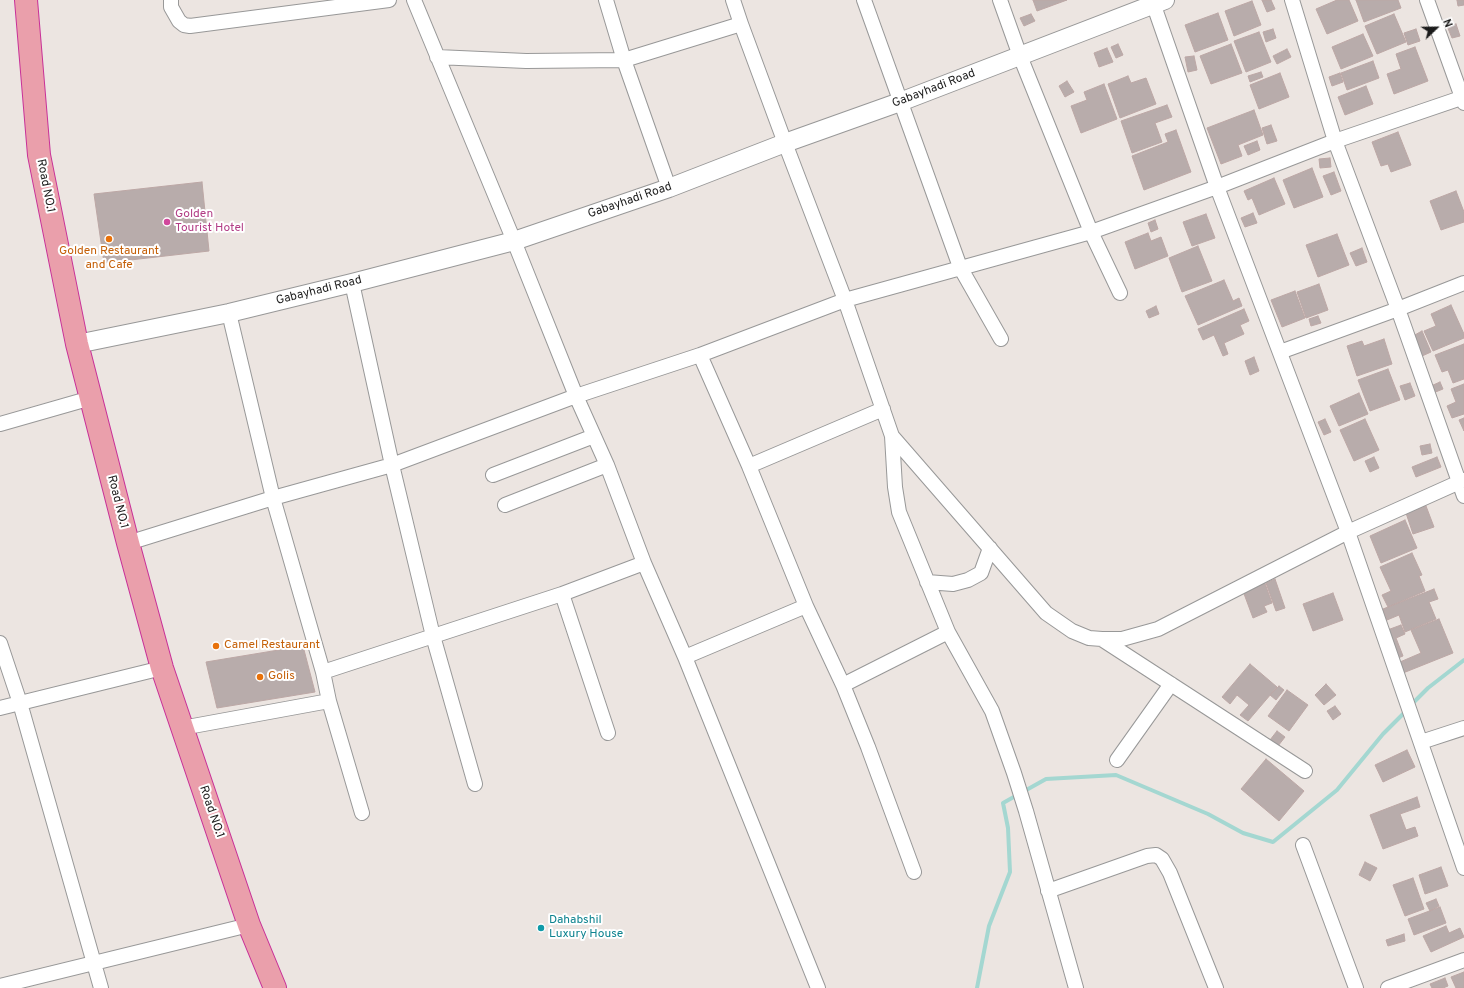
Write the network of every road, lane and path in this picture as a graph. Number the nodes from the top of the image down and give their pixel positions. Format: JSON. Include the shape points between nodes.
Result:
{"nodes":[{"id":1,"x":26,"y":0,"type":"edge"},
{"id":2,"x":171,"y":0,"type":"edge"},
{"id":3,"x":389,"y":0,"type":"edge"},
{"id":4,"x":414,"y":0,"type":"edge"},
{"id":5,"x":606,"y":0,"type":"edge"},
{"id":6,"x":733,"y":0,"type":"edge"},
{"id":7,"x":864,"y":0,"type":"edge"},
{"id":8,"x":1000,"y":0,"type":"edge"},
{"id":9,"x":1292,"y":0,"type":"edge"},
{"id":10,"x":1427,"y":0,"type":"edge"},
{"id":11,"x":1157,"y":1,"type":"edge"},
{"id":12,"x":741,"y":24,"type":"junction"},
{"id":13,"x":1020,"y":56,"type":"junction"},
{"id":14,"x":437,"y":57,"type":"junction"},
{"id":15,"x":624,"y":60,"type":"junction"},
{"id":16,"x":1463,"y":99,"type":"edge"},
{"id":17,"x":900,"y":102,"type":"junction"},
{"id":18,"x":1335,"y":141,"type":"junction"},
{"id":19,"x":785,"y":144,"type":"junction"},
{"id":20,"x":1217,"y":187,"type":"junction"},
{"id":21,"x":669,"y":188,"type":"junction"},
{"id":22,"x":1091,"y":232,"type":"junction"},
{"id":23,"x":514,"y":241,"type":"junction"},
{"id":24,"x":960,"y":267,"type":"junction"},
{"id":25,"x":352,"y":283,"type":"junction"},
{"id":26,"x":1464,"y":283,"type":"edge"},
{"id":27,"x":1120,"y":293,"type":"dead end"},
{"id":28,"x":845,"y":300,"type":"junction"},
{"id":29,"x":1398,"y":309,"type":"junction"},
{"id":30,"x":229,"y":313,"type":"junction"},
{"id":31,"x":1001,"y":339,"type":"dead end"},
{"id":32,"x":77,"y":344,"type":"junction"},
{"id":33,"x":1280,"y":352,"type":"junction"},
{"id":34,"x":700,"y":355,"type":"junction"},
{"id":35,"x":576,"y":396,"type":"junction"},
{"id":36,"x":91,"y":398,"type":"junction"},
{"id":37,"x":883,"y":409,"type":"junction"},
{"id":38,"x":0,"y":424,"type":"edge"},
{"id":39,"x":594,"y":436,"type":"junction"},
{"id":40,"x":892,"y":436,"type":"junction"},
{"id":41,"x":392,"y":465,"type":"junction"},
{"id":42,"x":606,"y":465,"type":"junction"},
{"id":43,"x":749,"y":466,"type":"junction"},
{"id":44,"x":492,"y":474,"type":"dead end"},
{"id":45,"x":1461,"y":481,"type":"edge"},
{"id":46,"x":1464,"y":496,"type":"edge"},
{"id":47,"x":273,"y":498,"type":"junction"},
{"id":48,"x":505,"y":505,"type":"dead end"},
{"id":49,"x":1348,"y":532,"type":"junction"},
{"id":50,"x":128,"y":543,"type":"junction"},
{"id":51,"x":990,"y":548,"type":"junction"},
{"id":52,"x":644,"y":563,"type":"junction"},
{"id":53,"x":927,"y":582,"type":"junction"},
{"id":54,"x":562,"y":594,"type":"junction"},
{"id":55,"x":806,"y":606,"type":"junction"},
{"id":56,"x":948,"y":632,"type":"junction"},
{"id":57,"x":433,"y":636,"type":"junction"},
{"id":58,"x":1102,"y":640,"type":"junction"},
{"id":59,"x":0,"y":643,"type":"edge"},
{"id":60,"x":685,"y":656,"type":"junction"},
{"id":61,"x":162,"y":668,"type":"junction"},
{"id":62,"x":322,"y":672,"type":"junction"},
{"id":63,"x":1171,"y":684,"type":"junction"},
{"id":64,"x":843,"y":685,"type":"junction"},
{"id":65,"x":329,"y":701,"type":"junction"},
{"id":66,"x":20,"y":703,"type":"junction"},
{"id":67,"x":0,"y":708,"type":"edge"},
{"id":68,"x":182,"y":728,"type":"junction"},
{"id":69,"x":1464,"y":728,"type":"edge"},
{"id":70,"x":608,"y":733,"type":"dead end"},
{"id":71,"x":1421,"y":742,"type":"junction"},
{"id":72,"x":1117,"y":760,"type":"dead end"},
{"id":73,"x":1305,"y":771,"type":"dead end"},
{"id":74,"x":476,"y":784,"type":"dead end"},
{"id":75,"x":362,"y":813,"type":"dead end"},
{"id":76,"x":1303,"y":845,"type":"dead end"},
{"id":77,"x":1464,"y":868,"type":"edge"},
{"id":78,"x":914,"y":872,"type":"dead end"},
{"id":79,"x":1048,"y":890,"type":"junction"},
{"id":80,"x":249,"y":925,"type":"junction"},
{"id":81,"x":1464,"y":960,"type":"edge"},
{"id":82,"x":93,"y":963,"type":"junction"},
{"id":83,"x":0,"y":986,"type":"edge"},
{"id":84,"x":101,"y":988,"type":"edge"},
{"id":85,"x":275,"y":988,"type":"edge"},
{"id":86,"x":818,"y":988,"type":"edge"},
{"id":87,"x":1076,"y":988,"type":"edge"},
{"id":88,"x":1216,"y":988,"type":"edge"},
{"id":89,"x":1356,"y":988,"type":"edge"},
{"id":90,"x":1388,"y":988,"type":"edge"}],
"edges":[{"from":1,"to":32,"type":"highway","name":"Road NO.1","via":[[39,155]]},
{"from":2,"to":3,"type":"street","via":[[171,7],[179,21],[190,26]]},
{"from":4,"to":14,"type":"street"},
{"from":5,"to":15,"type":"street"},
{"from":6,"to":12,"type":"street"},
{"from":7,"to":17,"type":"street"},
{"from":8,"to":13,"type":"street"},
{"from":9,"to":18,"type":"street"},
{"from":10,"to":16,"type":"street"},
{"from":11,"to":13,"type":"street","name":"Gabayhadi Road"},
{"from":11,"to":20,"type":"street"},
{"from":12,"to":15,"type":"street"},
{"from":12,"to":19,"type":"street"},
{"from":13,"to":17,"type":"street","name":"Gabayhadi Road"},
{"from":13,"to":22,"type":"street"},
{"from":14,"to":15,"type":"street","via":[[526,61]]},
{"from":14,"to":23,"type":"street"},
{"from":15,"to":21,"type":"street"},
{"from":16,"to":18,"type":"street"},
{"from":17,"to":19,"type":"street","name":"Gabayhadi Road"},
{"from":17,"to":24,"type":"street"},
{"from":18,"to":20,"type":"street"},
{"from":18,"to":29,"type":"street"},
{"from":19,"to":21,"type":"street","name":"Gabayhadi Road"},
{"from":19,"to":28,"type":"street"},
{"from":20,"to":22,"type":"street"},
{"from":20,"to":33,"type":"street"},
{"from":21,"to":23,"type":"street","name":"Gabayhadi Road"},
{"from":22,"to":24,"type":"street"},
{"from":22,"to":27,"type":"street"},
{"from":23,"to":25,"type":"street","name":"Gabayhadi Road"},
{"from":23,"to":35,"type":"street"},
{"from":24,"to":28,"type":"street"},
{"from":24,"to":31,"type":"street"},
{"from":25,"to":30,"type":"street","name":"Gabayhadi Road"},
{"from":25,"to":41,"type":"street"},
{"from":26,"to":29,"type":"street"},
{"from":28,"to":34,"type":"street"},
{"from":28,"to":37,"type":"street"},
{"from":29,"to":33,"type":"street"},
{"from":29,"to":45,"type":"street"},
{"from":30,"to":32,"type":"street","name":"Gabayhadi Road"},
{"from":30,"to":47,"type":"street"},
{"from":32,"to":36,"type":"highway","name":"Road NO.1"},
{"from":33,"to":49,"type":"street"},
{"from":34,"to":35,"type":"street"},
{"from":34,"to":43,"type":"street"},
{"from":35,"to":39,"type":"street"},
{"from":35,"to":41,"type":"street"},
{"from":36,"to":38,"type":"street"},
{"from":36,"to":50,"type":"highway","name":"Road NO.1"},
{"from":37,"to":40,"type":"street"},
{"from":37,"to":43,"type":"street"},
{"from":39,"to":42,"type":"street"},
{"from":39,"to":44,"type":"street"},
{"from":40,"to":51,"type":"street"},
{"from":40,"to":53,"type":"street","via":[[899,512]]},
{"from":41,"to":47,"type":"street"},
{"from":41,"to":57,"type":"street"},
{"from":42,"to":48,"type":"street"},
{"from":42,"to":52,"type":"street"},
{"from":43,"to":55,"type":"street"},
{"from":45,"to":46,"type":"street"},
{"from":45,"to":49,"type":"street"},
{"from":47,"to":50,"type":"street"},
{"from":47,"to":62,"type":"street"},
{"from":49,"to":58,"type":"street","via":[[1158,629],[1122,640]]},
{"from":49,"to":71,"type":"street"},
{"from":50,"to":61,"type":"highway","name":"Road NO.1"},
{"from":51,"to":53,"type":"street","via":[[982,572],[968,580],[953,584]]},
{"from":51,"to":58,"type":"street","via":[[1046,613],[1072,631]]},
{"from":52,"to":54,"type":"street"},
{"from":52,"to":60,"type":"street"},
{"from":53,"to":56,"type":"street"},
{"from":54,"to":57,"type":"street"},
{"from":54,"to":70,"type":"street"},
{"from":55,"to":60,"type":"street"},
{"from":55,"to":64,"type":"street"},
{"from":56,"to":64,"type":"street"},
{"from":56,"to":79,"type":"street","via":[[992,711],[1026,811]]},
{"from":57,"to":62,"type":"street"},
{"from":57,"to":74,"type":"street"},
{"from":58,"to":63,"type":"street"},
{"from":59,"to":66,"type":"street"},
{"from":60,"to":86,"type":"street"},
{"from":61,"to":66,"type":"street"},
{"from":61,"to":68,"type":"highway","name":"Road NO.1"},
{"from":62,"to":65,"type":"street"},
{"from":63,"to":72,"type":"street"},
{"from":63,"to":73,"type":"street"},
{"from":64,"to":78,"type":"street"},
{"from":65,"to":68,"type":"street"},
{"from":65,"to":75,"type":"street"},
{"from":66,"to":67,"type":"street"},
{"from":66,"to":82,"type":"street"},
{"from":68,"to":80,"type":"highway","name":"Road NO.1"},
{"from":69,"to":71,"type":"street"},
{"from":71,"to":77,"type":"street"},
{"from":76,"to":89,"type":"street"},
{"from":79,"to":87,"type":"street"},
{"from":79,"to":88,"type":"street","via":[[1156,855],[1162,859],[1170,874]]},
{"from":80,"to":82,"type":"street"},
{"from":80,"to":85,"type":"highway","name":"Road NO.1"},
{"from":81,"to":90,"type":"street"},
{"from":82,"to":83,"type":"street"},
{"from":82,"to":84,"type":"street"}]}
